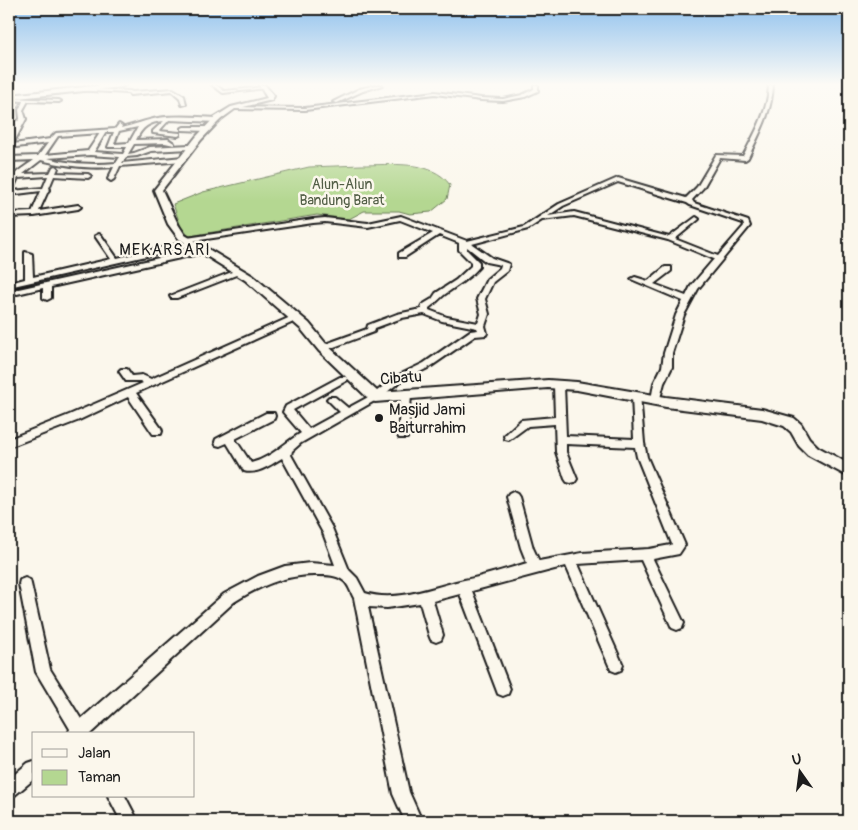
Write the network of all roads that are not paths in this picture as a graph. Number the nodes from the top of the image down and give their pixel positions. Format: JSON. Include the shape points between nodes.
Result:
{"nodes":[{"id":1,"x":19,"y":124,"type":"edge"},
{"id":2,"x":144,"y":124,"type":"edge"},
{"id":3,"x":163,"y":124,"type":"edge"},
{"id":4,"x":212,"y":124,"type":"edge"},
{"id":5,"x":762,"y":124,"type":"edge"},
{"id":6,"x":141,"y":125,"type":"junction"},
{"id":7,"x":118,"y":128,"type":"junction"},
{"id":8,"x":184,"y":129,"type":"dead end"},
{"id":9,"x":206,"y":129,"type":"junction"},
{"id":10,"x":104,"y":131,"type":"junction"},
{"id":11,"x":178,"y":134,"type":"dead end"},
{"id":12,"x":50,"y":142,"type":"junction"},
{"id":13,"x":131,"y":144,"type":"junction"},
{"id":14,"x":192,"y":145,"type":"junction"},
{"id":15,"x":9,"y":146,"type":"edge"},
{"id":16,"x":167,"y":146,"type":"junction"},
{"id":17,"x":90,"y":152,"type":"junction"},
{"id":18,"x":124,"y":155,"type":"junction"},
{"id":19,"x":40,"y":158,"type":"junction"},
{"id":20,"x":183,"y":159,"type":"junction"},
{"id":21,"x":9,"y":160,"type":"edge"},
{"id":22,"x":58,"y":163,"type":"junction"},
{"id":23,"x":116,"y":166,"type":"junction"},
{"id":24,"x":53,"y":174,"type":"junction"},
{"id":25,"x":12,"y":176,"type":"edge"},
{"id":26,"x":88,"y":176,"type":"dead end"},
{"id":27,"x":112,"y":179,"type":"dead end"},
{"id":28,"x":47,"y":189,"type":"junction"},
{"id":29,"x":9,"y":192,"type":"edge"},
{"id":30,"x":688,"y":201,"type":"junction"},
{"id":31,"x":78,"y":207,"type":"dead end"},
{"id":32,"x":34,"y":214,"type":"junction"},
{"id":33,"x":9,"y":215,"type":"edge"},
{"id":34,"x":696,"y":219,"type":"dead end"},
{"id":35,"x":539,"y":221,"type":"junction"},
{"id":36,"x":438,"y":232,"type":"junction"},
{"id":37,"x":99,"y":236,"type":"dead end"},
{"id":38,"x":670,"y":239,"type":"junction"},
{"id":39,"x":189,"y":242,"type":"junction"},
{"id":40,"x":464,"y":243,"type":"junction"},
{"id":41,"x":204,"y":250,"type":"junction"},
{"id":42,"x":28,"y":254,"type":"dead end"},
{"id":43,"x":402,"y":254,"type":"dead end"},
{"id":44,"x":720,"y":259,"type":"junction"},
{"id":45,"x":115,"y":260,"type":"junction"},
{"id":46,"x":668,"y":269,"type":"dead end"},
{"id":47,"x":240,"y":272,"type":"junction"},
{"id":48,"x":635,"y":279,"type":"dead end"},
{"id":49,"x":29,"y":280,"type":"junction"},
{"id":50,"x":649,"y":284,"type":"junction"},
{"id":51,"x":9,"y":285,"type":"edge"},
{"id":52,"x":47,"y":285,"type":"junction"},
{"id":53,"x":17,"y":292,"type":"dead end"},
{"id":54,"x":174,"y":296,"type":"dead end"},
{"id":55,"x":47,"y":298,"type":"dead end"},
{"id":56,"x":688,"y":300,"type":"junction"},
{"id":57,"x":425,"y":311,"type":"junction"},
{"id":58,"x":295,"y":318,"type":"junction"},
{"id":59,"x":481,"y":326,"type":"junction"},
{"id":60,"x":324,"y":348,"type":"junction"},
{"id":61,"x":124,"y":371,"type":"dead end"},
{"id":62,"x":343,"y":379,"type":"dead end"},
{"id":63,"x":150,"y":383,"type":"junction"},
{"id":64,"x":559,"y":385,"type":"junction"},
{"id":65,"x":130,"y":392,"type":"junction"},
{"id":66,"x":406,"y":395,"type":"junction"},
{"id":67,"x":637,"y":396,"type":"junction"},
{"id":68,"x":375,"y":397,"type":"junction"},
{"id":69,"x":332,"y":399,"type":"dead end"},
{"id":70,"x":656,"y":400,"type":"junction"},
{"id":71,"x":347,"y":413,"type":"junction"},
{"id":72,"x":270,"y":416,"type":"dead end"},
{"id":73,"x":561,"y":420,"type":"junction"},
{"id":74,"x":156,"y":431,"type":"dead end"},
{"id":75,"x":308,"y":434,"type":"junction"},
{"id":76,"x":403,"y":435,"type":"dead end"},
{"id":77,"x":509,"y":436,"type":"dead end"},
{"id":78,"x":561,"y":440,"type":"junction"},
{"id":79,"x":9,"y":443,"type":"edge"},
{"id":80,"x":639,"y":443,"type":"junction"},
{"id":81,"x":286,"y":452,"type":"junction"},
{"id":82,"x":849,"y":471,"type":"edge"},
{"id":83,"x":571,"y":479,"type":"dead end"},
{"id":84,"x":513,"y":497,"type":"dead end"},
{"id":85,"x":644,"y":554,"type":"junction"},
{"id":86,"x":570,"y":560,"type":"junction"},
{"id":87,"x":535,"y":566,"type":"junction"},
{"id":88,"x":345,"y":575,"type":"junction"},
{"id":89,"x":25,"y":584,"type":"dead end"},
{"id":90,"x":464,"y":586,"type":"junction"},
{"id":91,"x":425,"y":596,"type":"junction"},
{"id":92,"x":360,"y":598,"type":"junction"},
{"id":93,"x":677,"y":623,"type":"dead end"},
{"id":94,"x":436,"y":635,"type":"dead end"},
{"id":95,"x":616,"y":664,"type":"dead end"},
{"id":96,"x":503,"y":688,"type":"dead end"},
{"id":97,"x":78,"y":732,"type":"edge"},
{"id":98,"x":80,"y":732,"type":"edge"},
{"id":99,"x":32,"y":771,"type":"edge"},
{"id":100,"x":9,"y":789,"type":"edge"},
{"id":101,"x":117,"y":798,"type":"edge"},
{"id":102,"x":130,"y":821,"type":"edge"},
{"id":103,"x":414,"y":821,"type":"edge"}],
"edges":[{"from":1,"to":15,"type":"street"},
{"from":2,"to":6,"type":"street"},
{"from":3,"to":11,"type":"street","via":[[155,132]]},
{"from":4,"to":9,"type":"street","name":"Cibatu"},
{"from":5,"to":30,"type":"street","via":[[746,158],[718,156],[700,188]]},
{"from":6,"to":7,"type":"street"},
{"from":6,"to":13,"type":"street"},
{"from":7,"to":10,"type":"street"},
{"from":7,"to":13,"type":"street","via":[[110,146]]},
{"from":8,"to":9,"type":"street"},
{"from":9,"to":14,"type":"street","name":"Cibatu"},
{"from":10,"to":12,"type":"street","via":[[56,135]]},
{"from":10,"to":17,"type":"street"},
{"from":12,"to":15,"type":"street"},
{"from":12,"to":19,"type":"street"},
{"from":13,"to":16,"type":"street","via":[[168,141]]},
{"from":13,"to":18,"type":"street"},
{"from":14,"to":16,"type":"street"},
{"from":14,"to":20,"type":"street","name":"Cibatu"},
{"from":16,"to":18,"type":"street"},
{"from":17,"to":18,"type":"street"},
{"from":17,"to":19,"type":"street"},
{"from":18,"to":23,"type":"street"},
{"from":19,"to":21,"type":"street"},
{"from":19,"to":22,"type":"street"},
{"from":19,"to":25,"type":"street"},
{"from":20,"to":23,"type":"street"},
{"from":20,"to":39,"type":"street","name":"Cibatu","via":[[158,190],[173,224]]},
{"from":22,"to":23,"type":"street"},
{"from":22,"to":24,"type":"street"},
{"from":23,"to":27,"type":"street"},
{"from":24,"to":25,"type":"street"},
{"from":24,"to":26,"type":"street"},
{"from":24,"to":28,"type":"street"},
{"from":25,"to":29,"type":"street"},
{"from":28,"to":29,"type":"street"},
{"from":28,"to":32,"type":"street"},
{"from":30,"to":35,"type":"street","via":[[618,180],[574,198]]},
{"from":30,"to":44,"type":"street","via":[[747,224]]},
{"from":31,"to":32,"type":"street"},
{"from":32,"to":33,"type":"street"},
{"from":34,"to":38,"type":"street"},
{"from":35,"to":38,"type":"street","via":[[572,214]]},
{"from":35,"to":40,"type":"street","via":[[526,228]]},
{"from":36,"to":39,"type":"street","via":[[402,218],[368,225],[325,220]]},
{"from":36,"to":40,"type":"street"},
{"from":36,"to":43,"type":"street"},
{"from":37,"to":45,"type":"street"},
{"from":38,"to":44,"type":"street"},
{"from":39,"to":41,"type":"street","name":"Cibatu"},
{"from":39,"to":45,"type":"street"},
{"from":40,"to":57,"type":"street","via":[[463,250],[475,262],[475,267],[425,307]]},
{"from":40,"to":59,"type":"street","via":[[489,260],[505,264],[483,293],[481,299],[485,314]]},
{"from":41,"to":47,"type":"street","name":"Cibatu"},
{"from":41,"to":52,"type":"street","via":[[81,280]]},
{"from":42,"to":49,"type":"street"},
{"from":44,"to":56,"type":"street","via":[[701,278]]},
{"from":45,"to":49,"type":"street"},
{"from":46,"to":50,"type":"street"},
{"from":47,"to":54,"type":"street"},
{"from":47,"to":58,"type":"street","name":"Cibatu"},
{"from":48,"to":50,"type":"street"},
{"from":49,"to":51,"type":"street"},
{"from":50,"to":56,"type":"street"},
{"from":52,"to":53,"type":"street"},
{"from":52,"to":55,"type":"street"},
{"from":56,"to":70,"type":"street","via":[[678,319]]},
{"from":57,"to":59,"type":"street","via":[[445,319]]},
{"from":57,"to":60,"type":"street","via":[[388,320]]},
{"from":58,"to":60,"type":"street","name":"Cibatu"},
{"from":58,"to":63,"type":"street"},
{"from":59,"to":68,"type":"street","via":[[482,333],[473,333]]},
{"from":60,"to":68,"type":"street","name":"Cibatu"},
{"from":61,"to":63,"type":"street","via":[[129,379],[142,378]]},
{"from":62,"to":75,"type":"street","via":[[289,408],[288,412]]},
{"from":63,"to":65,"type":"street"},
{"from":64,"to":66,"type":"street","name":"Cibatu"},
{"from":64,"to":67,"type":"street","name":"Cibatu"},
{"from":64,"to":73,"type":"street"},
{"from":65,"to":74,"type":"street"},
{"from":65,"to":79,"type":"street"},
{"from":66,"to":68,"type":"street","name":"Cibatu"},
{"from":66,"to":76,"type":"street"},
{"from":67,"to":70,"type":"street","name":"Cibatu"},
{"from":67,"to":80,"type":"street"},
{"from":68,"to":71,"type":"street"},
{"from":69,"to":71,"type":"street"},
{"from":70,"to":82,"type":"street","name":"Cibatu","via":[[781,418],[796,428],[813,451]]},
{"from":71,"to":75,"type":"street"},
{"from":72,"to":81,"type":"street","via":[[224,440],[248,468]]},
{"from":73,"to":77,"type":"street","via":[[526,423]]},
{"from":73,"to":78,"type":"street"},
{"from":75,"to":81,"type":"street"},
{"from":78,"to":80,"type":"street"},
{"from":78,"to":83,"type":"street","via":[[561,452]]},
{"from":80,"to":85,"type":"street","via":[[679,545],[675,550]]},
{"from":81,"to":88,"type":"street","via":[[328,532]]},
{"from":84,"to":87,"type":"street"},
{"from":85,"to":86,"type":"street"},
{"from":85,"to":93,"type":"street"},
{"from":86,"to":87,"type":"street"},
{"from":86,"to":95,"type":"street"},
{"from":87,"to":90,"type":"street"},
{"from":88,"to":92,"type":"street"},
{"from":88,"to":98,"type":"street","via":[[330,569],[309,568],[279,572],[254,582],[229,598]]},
{"from":89,"to":97,"type":"street","via":[[43,672]]},
{"from":90,"to":91,"type":"street"},
{"from":90,"to":96,"type":"street"},
{"from":91,"to":92,"type":"street","via":[[386,603],[371,603]]},
{"from":91,"to":94,"type":"street"},
{"from":92,"to":103,"type":"street","via":[[401,794]]},
{"from":99,"to":100,"type":"street"},
{"from":101,"to":102,"type":"street"}]}
